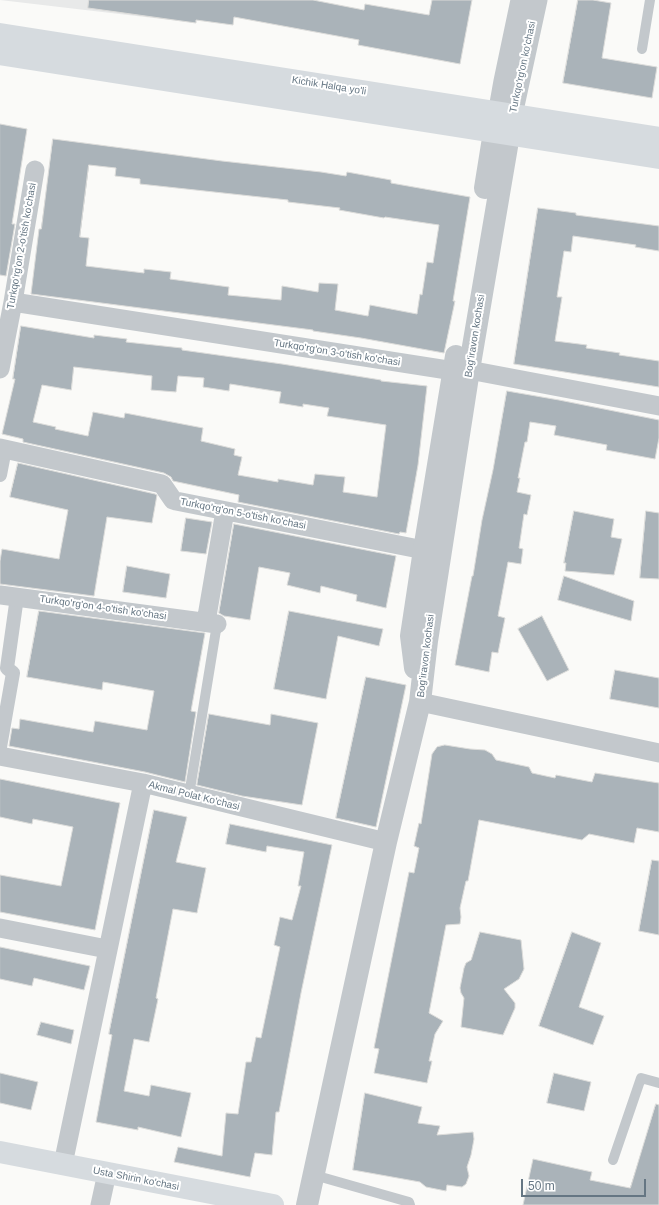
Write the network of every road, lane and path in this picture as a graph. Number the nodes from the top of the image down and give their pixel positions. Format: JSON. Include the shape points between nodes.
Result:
{"nodes":[{"id":1,"x":520,"y":0,"type":"edge"},
{"id":2,"x":538,"y":0,"type":"edge"},
{"id":3,"x":650,"y":0,"type":"edge"},
{"id":4,"x":0,"y":34,"type":"edge"},
{"id":5,"x":642,"y":49,"type":"dead end"},
{"id":6,"x":0,"y":54,"type":"edge"},
{"id":7,"x":503,"y":124,"type":"junction"},
{"id":8,"x":659,"y":138,"type":"edge"},
{"id":9,"x":659,"y":158,"type":"edge"},
{"id":10,"x":35,"y":170,"type":"dead end"},
{"id":11,"x":13,"y":302,"type":"junction"},
{"id":12,"x":0,"y":369,"type":"edge"},
{"id":13,"x":462,"y":371,"type":"junction"},
{"id":14,"x":659,"y":406,"type":"edge"},
{"id":15,"x":3,"y":448,"type":"edge"},
{"id":16,"x":0,"y":475,"type":"edge"},
{"id":17,"x":224,"y":511,"type":"junction"},
{"id":18,"x":424,"y":550,"type":"junction"},
{"id":19,"x":9,"y":596,"type":"edge"},
{"id":20,"x":212,"y":623,"type":"junction"},
{"id":21,"x":420,"y":702,"type":"junction"},
{"id":22,"x":0,"y":747,"type":"edge"},
{"id":23,"x":659,"y":753,"type":"edge"},
{"id":24,"x":0,"y":756,"type":"edge"},
{"id":25,"x":143,"y":783,"type":"junction"},
{"id":26,"x":189,"y":795,"type":"junction"},
{"id":27,"x":386,"y":842,"type":"junction"},
{"id":28,"x":0,"y":928,"type":"edge"},
{"id":29,"x":108,"y":949,"type":"junction"},
{"id":30,"x":659,"y":1083,"type":"edge"},
{"id":31,"x":0,"y":1152,"type":"edge"},
{"id":32,"x":613,"y":1160,"type":"dead end"},
{"id":33,"x":63,"y":1164,"type":"junction"},
{"id":34,"x":107,"y":1173,"type":"junction"},
{"id":35,"x":314,"y":1175,"type":"junction"},
{"id":36,"x":100,"y":1205,"type":"edge"},
{"id":37,"x":273,"y":1205,"type":"edge"},
{"id":38,"x":307,"y":1205,"type":"edge"},
{"id":39,"x":410,"y":1205,"type":"edge"}],
"edges":[{"from":1,"to":7,"type":"street","name":"Turkqo'rg'on ko'chasi"},
{"from":2,"to":7,"type":"street","name":"Turkqo'rg'on ko'chasi"},
{"from":3,"to":5,"type":"lane"},
{"from":4,"to":7,"type":"main road","name":"Kichik Halqa yo'li"},
{"from":6,"to":7,"type":"main road","name":"Kichik Halqa yo'li"},
{"from":7,"to":8,"type":"main road","name":"Kichik Halqa yo'li"},
{"from":7,"to":9,"type":"main road","name":"Kichik Halqa yo'li"},
{"from":7,"to":13,"type":"street","name":"Bog'iravon kochasi"},
{"from":10,"to":11,"type":"street","name":"Turkqo'rg'on 2-o'tish ko'chasi"},
{"from":11,"to":12,"type":"street","name":"Turkqo'rg'on 2-o'tish ko'chasi"},
{"from":11,"to":13,"type":"street","name":"Turkqo'rg'on 3-o'tish ko'chasi"},
{"from":13,"to":14,"type":"street","name":"Turkqo'rg'on 3-o'tish ko'chasi"},
{"from":13,"to":18,"type":"street","name":"Bog'iravon kochasi"},
{"from":13,"to":21,"type":"street","name":"Bog'iravon kochasi"},
{"from":15,"to":16,"type":"street"},
{"from":15,"to":17,"type":"street","name":"Turkqo'rg'on 5-o'tish ko'chasi","via":[[162,484],[173,500]]},
{"from":17,"to":18,"type":"street","name":"Turkqo'rg'on 5-o'tish ko'chasi"},
{"from":17,"to":20,"type":"street"},
{"from":18,"to":21,"type":"street","name":"Bog'iravon kochasi","via":[[411,636]]},
{"from":19,"to":20,"type":"street","name":"Turkqo'rg'on 4-o'tish ko'chasi"},
{"from":19,"to":22,"type":"street","via":[[7,668],[13,673]]},
{"from":20,"to":26,"type":"lane"},
{"from":21,"to":23,"type":"street"},
{"from":21,"to":27,"type":"street"},
{"from":24,"to":25,"type":"street","name":"Akmal Polat Ko'chasi"},
{"from":25,"to":26,"type":"street","name":"Akmal Polat Ko'chasi"},
{"from":25,"to":29,"type":"street"},
{"from":26,"to":27,"type":"street","name":"Akmal Polat Ko'chasi"},
{"from":27,"to":35,"type":"street"},
{"from":28,"to":29,"type":"street"},
{"from":29,"to":33,"type":"street"},
{"from":30,"to":32,"type":"lane","via":[[641,1078]]},
{"from":31,"to":33,"type":"main road","name":"Usta Shirin ko'chasi"},
{"from":33,"to":34,"type":"main road","name":"Usta Shirin ko'chasi"},
{"from":34,"to":36,"type":"street"},
{"from":34,"to":37,"type":"main road","name":"Usta Shirin ko'chasi"},
{"from":35,"to":38,"type":"street"},
{"from":35,"to":39,"type":"lane","via":[[409,1202]]}]}
